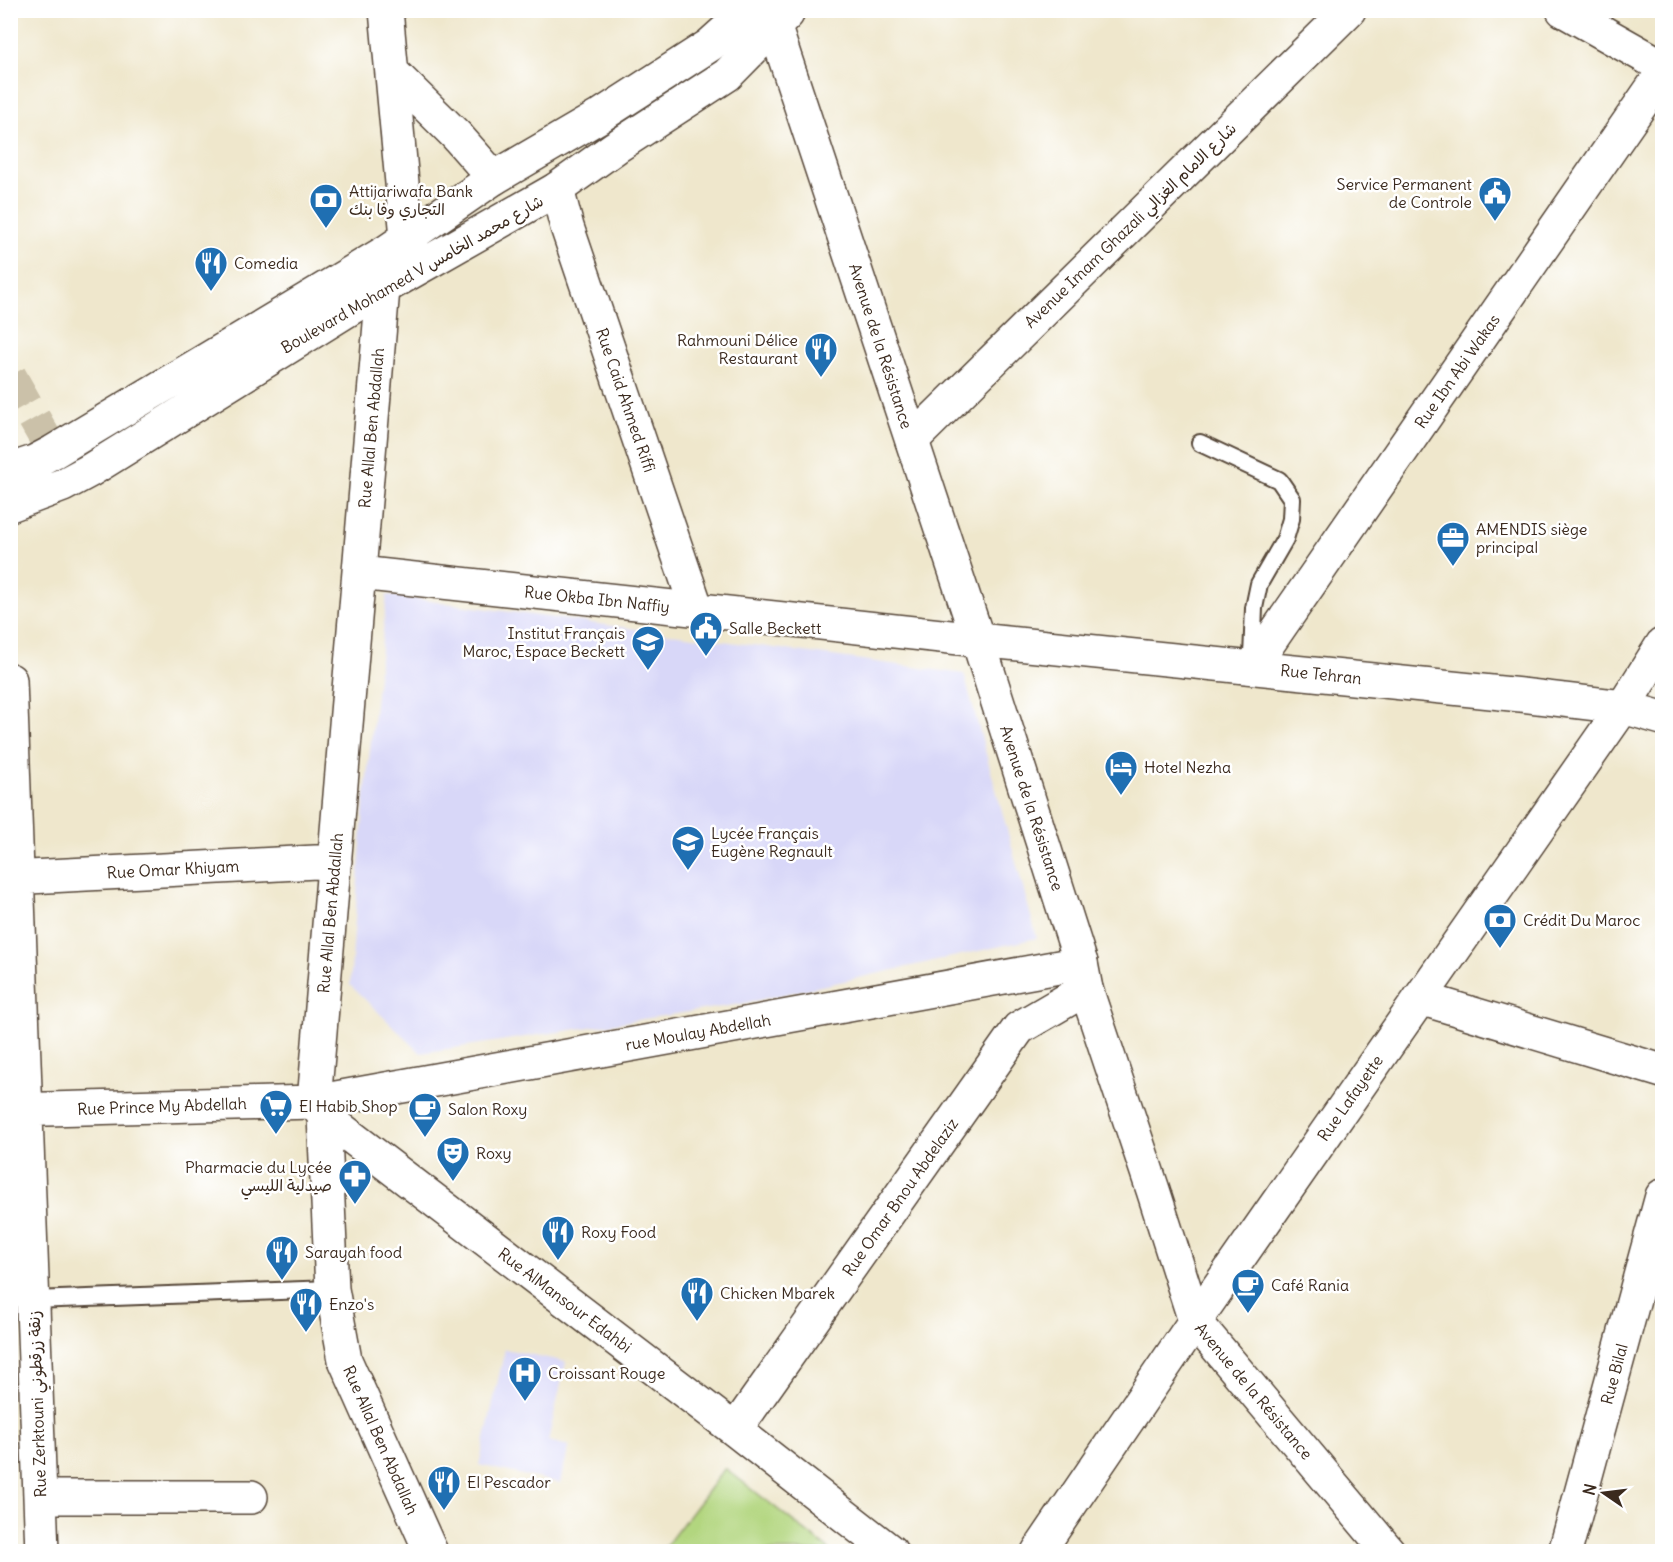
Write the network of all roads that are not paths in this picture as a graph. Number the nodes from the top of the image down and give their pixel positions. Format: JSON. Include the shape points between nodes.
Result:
{"nodes":[{"id":1,"x":387,"y":10,"type":"edge"},
{"id":2,"x":1349,"y":10,"type":"edge"},
{"id":3,"x":1563,"y":10,"type":"edge"},
{"id":4,"x":771,"y":14,"type":"edge"},
{"id":5,"x":1662,"y":66,"type":"edge"},
{"id":6,"x":393,"y":73,"type":"junction"},
{"id":7,"x":1662,"y":74,"type":"edge"},
{"id":8,"x":494,"y":178,"type":"junction"},
{"id":9,"x":557,"y":189,"type":"junction"},
{"id":10,"x":396,"y":245,"type":"junction"},
{"id":11,"x":383,"y":288,"type":"junction"},
{"id":12,"x":912,"y":440,"type":"junction"},
{"id":13,"x":1200,"y":443,"type":"dead end"},
{"id":14,"x":10,"y":470,"type":"edge"},
{"id":15,"x":10,"y":505,"type":"edge"},
{"id":16,"x":359,"y":573,"type":"junction"},
{"id":17,"x":697,"y":610,"type":"junction"},
{"id":18,"x":978,"y":640,"type":"junction"},
{"id":19,"x":1662,"y":645,"type":"edge"},
{"id":20,"x":1251,"y":667,"type":"junction"},
{"id":21,"x":10,"y":680,"type":"edge"},
{"id":22,"x":1623,"y":707,"type":"junction"},
{"id":23,"x":1662,"y":718,"type":"edge"},
{"id":24,"x":335,"y":861,"type":"junction"},
{"id":25,"x":14,"y":878,"type":"edge"},
{"id":26,"x":1084,"y":976,"type":"junction"},
{"id":27,"x":1420,"y":998,"type":"junction"},
{"id":28,"x":1662,"y":1071,"type":"edge"},
{"id":29,"x":319,"y":1109,"type":"junction"},
{"id":30,"x":18,"y":1110,"type":"edge"},
{"id":31,"x":1662,"y":1196,"type":"edge"},
{"id":32,"x":332,"y":1290,"type":"junction"},
{"id":33,"x":22,"y":1300,"type":"edge"},
{"id":34,"x":1195,"y":1321,"type":"junction"},
{"id":35,"x":735,"y":1430,"type":"junction"},
{"id":36,"x":40,"y":1497,"type":"junction"},
{"id":37,"x":251,"y":1497,"type":"dead end"},
{"id":38,"x":42,"y":1551,"type":"edge"},
{"id":39,"x":431,"y":1551,"type":"edge"},
{"id":40,"x":891,"y":1551,"type":"edge"},
{"id":41,"x":1038,"y":1551,"type":"edge"},
{"id":42,"x":1389,"y":1551,"type":"edge"},
{"id":43,"x":1565,"y":1551,"type":"edge"}],
"edges":[{"from":1,"to":6,"type":"street","name":"Rue Allal Ben Abdallah"},
{"from":2,"to":12,"type":"street","name":"Avenue Imam Ghazali شارع الامام الغزالي"},
{"from":3,"to":5,"type":"street"},
{"from":4,"to":8,"type":"street","name":"Boulevard Mohamed V شارع محمد الخامس","via":[[710,45]]},
{"from":4,"to":9,"type":"street","name":"Boulevard Mohamed V شارع محمد الخامس","via":[[728,75]]},
{"from":4,"to":12,"type":"street","name":"Avenue de la Résistance"},
{"from":6,"to":8,"type":"street"},
{"from":6,"to":10,"type":"street","name":"Rue Allal Ben Abdallah"},
{"from":7,"to":20,"type":"street","name":"Rue Ibn Abi Wakas"},
{"from":8,"to":10,"type":"street","name":"Boulevard Mohamed V شارع محمد الخامس"},
{"from":9,"to":11,"type":"street","name":"Boulevard Mohamed V شارع محمد الخامس"},
{"from":9,"to":17,"type":"street","name":"Rue Caid Ahmed Riffi"},
{"from":10,"to":11,"type":"street","name":"Rue Allal Ben Abdallah"},
{"from":10,"to":14,"type":"street","name":"Boulevard Mohamed V شارع محمد الخامس","via":[[53,452]]},
{"from":11,"to":15,"type":"street","name":"Boulevard Mohamed V شارع محمد الخامس","via":[[89,471]]},
{"from":11,"to":16,"type":"street","name":"Rue Allal Ben Abdallah"},
{"from":12,"to":18,"type":"street","name":"Avenue de la Résistance"},
{"from":13,"to":20,"type":"lane","via":[[1279,480],[1292,499],[1285,538],[1259,584]]},
{"from":16,"to":17,"type":"street","name":"Rue Okba Ibn Naffiy"},
{"from":16,"to":24,"type":"street","name":"Rue Allal Ben Abdallah"},
{"from":17,"to":18,"type":"street","name":"Rue Okba Ibn Naffiy"},
{"from":18,"to":20,"type":"street","name":"Rue Tehran"},
{"from":18,"to":26,"type":"street","name":"Avenue de la Résistance"},
{"from":19,"to":22,"type":"street","name":"Rue Lafayette"},
{"from":20,"to":22,"type":"street","name":"Rue Tehran"},
{"from":21,"to":25,"type":"street","name":"Rue Zerktouni زنقة زرقطوني"},
{"from":22,"to":23,"type":"street","name":"Rue Tehran"},
{"from":22,"to":27,"type":"street","name":"Rue Lafayette"},
{"from":24,"to":25,"type":"street","name":"Rue Omar Khiyam"},
{"from":24,"to":29,"type":"street","name":"Rue Allal Ben Abdallah"},
{"from":25,"to":30,"type":"street","name":"Rue Zerktouni زنقة زرقطوني"},
{"from":26,"to":29,"type":"street","name":"rue Moulay Abdellah"},
{"from":26,"to":34,"type":"street","name":"Avenue de la Résistance"},
{"from":26,"to":35,"type":"street","name":"Rue Omar Bnou Abdelaziz","via":[[1019,1028]]},
{"from":27,"to":28,"type":"street"},
{"from":27,"to":34,"type":"street","name":"Rue Lafayette"},
{"from":29,"to":30,"type":"street","name":"Rue Prince My Abdellah"},
{"from":29,"to":32,"type":"street","name":"Rue Allal Ben Abdallah"},
{"from":29,"to":35,"type":"street","name":"Rue AlMansour Edahbi"},
{"from":30,"to":33,"type":"street","name":"Rue Zerktouni زنقة زرقطوني"},
{"from":31,"to":43,"type":"street","name":"Rue Bilal"},
{"from":32,"to":33,"type":"lane"},
{"from":32,"to":39,"type":"street","name":"Rue Allal Ben Abdallah","via":[[345,1360]]},
{"from":33,"to":36,"type":"street","name":"Rue Zerktouni زنقة زرقطوني"},
{"from":34,"to":41,"type":"street","name":"Rue Lafayette"},
{"from":34,"to":42,"type":"street","name":"Avenue de la Résistance"},
{"from":35,"to":40,"type":"street","name":"Rue AlMansour Edahbi"},
{"from":36,"to":37,"type":"street"},
{"from":36,"to":38,"type":"street","name":"Rue Zerktouni زنقة زرقطوني"}]}
